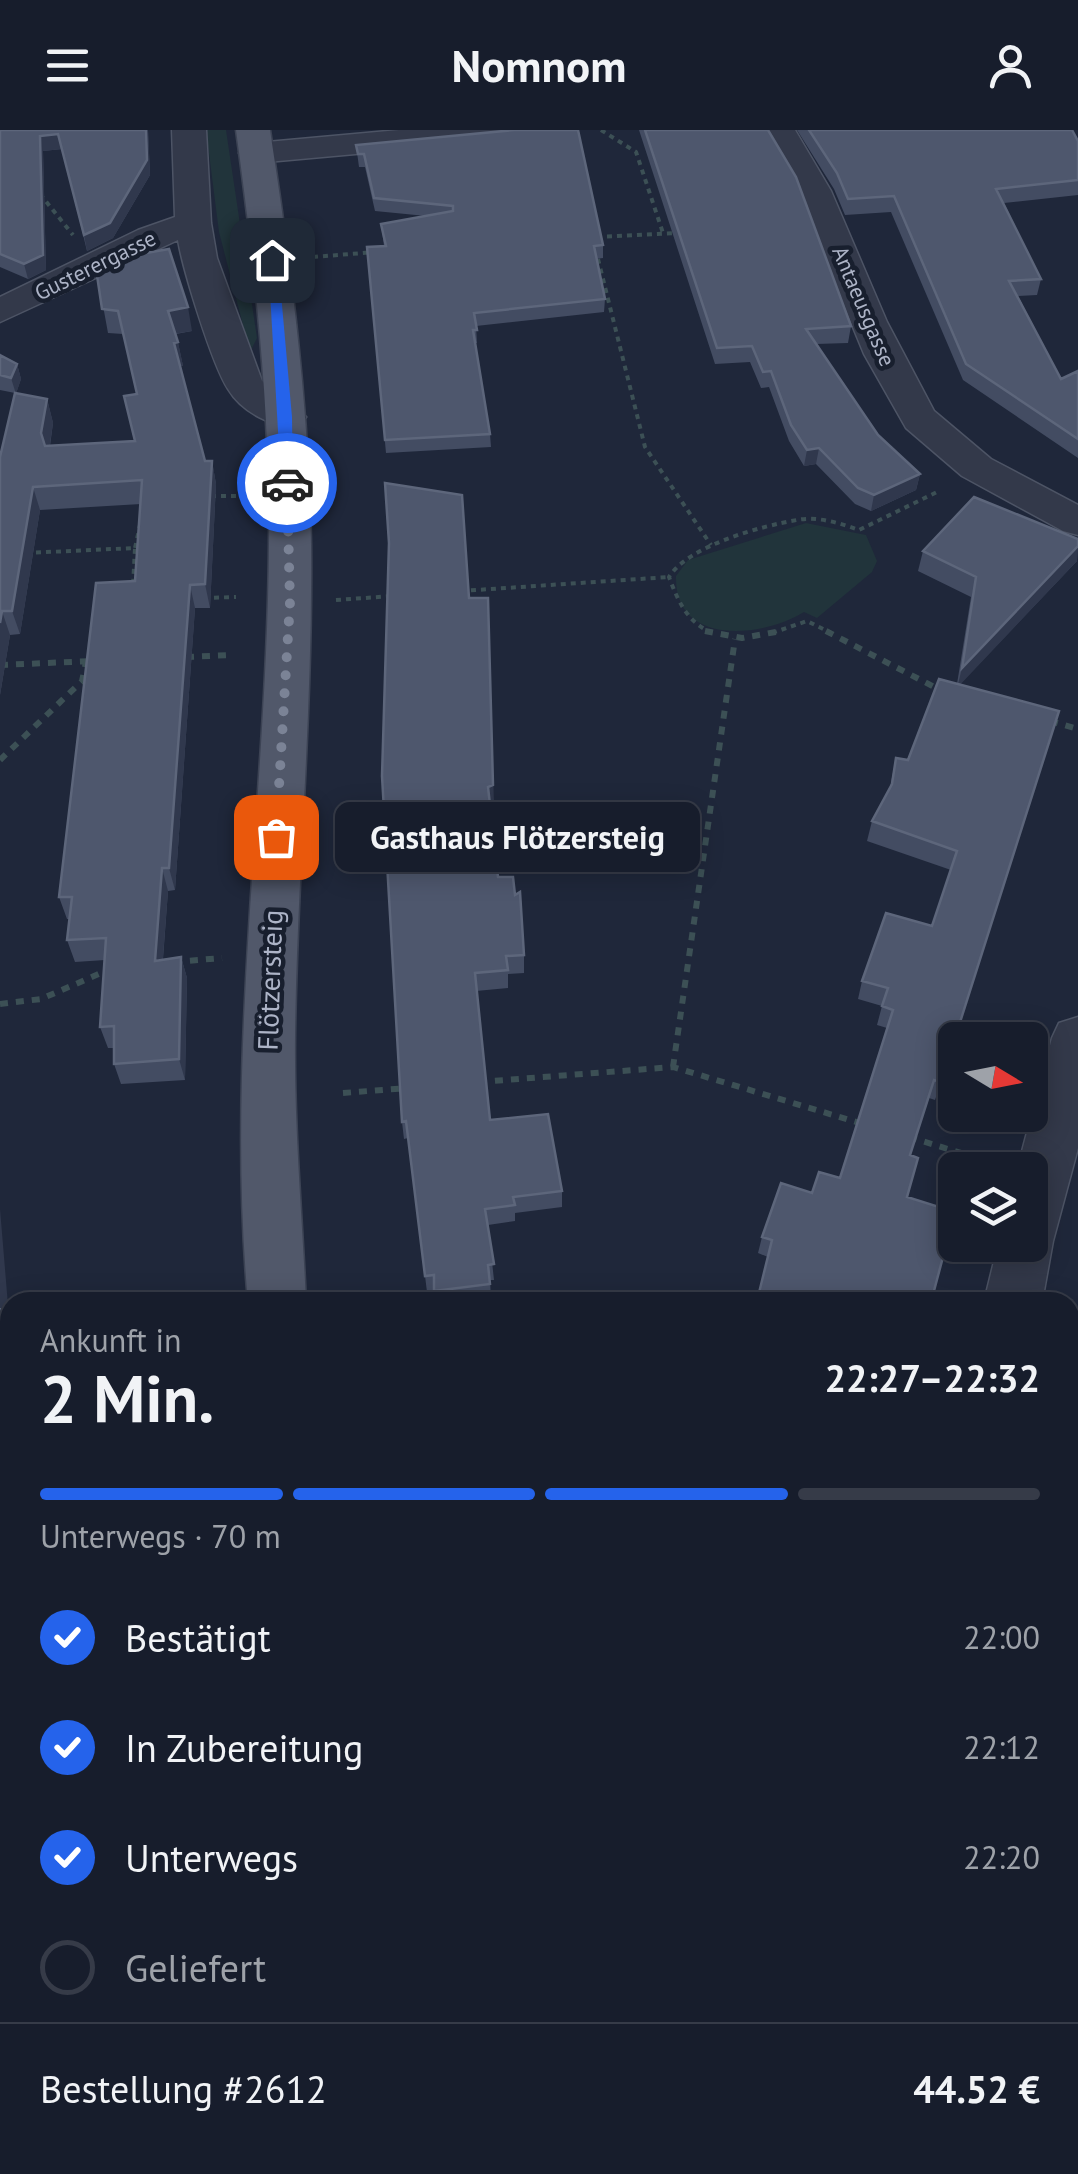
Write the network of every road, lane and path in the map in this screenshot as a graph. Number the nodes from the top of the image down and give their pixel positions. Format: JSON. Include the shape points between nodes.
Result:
{"nodes":[{"id":1,"x":189,"y":130,"type":"edge"},
{"id":2,"x":510,"y":130,"type":"edge"},
{"id":3,"x":601,"y":130,"type":"edge"},
{"id":4,"x":778,"y":130,"type":"edge"},
{"id":5,"x":254,"y":141,"type":"edge"},
{"id":6,"x":36,"y":189,"type":"edge"},
{"id":7,"x":192,"y":223,"type":"junction"},
{"id":8,"x":682,"y":233,"type":"edge"},
{"id":9,"x":664,"y":234,"type":"junction"},
{"id":10,"x":583,"y":238,"type":"edge"},
{"id":11,"x":391,"y":251,"type":"edge"},
{"id":12,"x":272,"y":260,"type":"junction"},
{"id":13,"x":598,"y":260,"type":"edge"},
{"id":14,"x":96,"y":264,"type":"junction"},
{"id":15,"x":0,"y":312,"type":"edge"},
{"id":16,"x":286,"y":417,"type":"junction"},
{"id":17,"x":980,"y":470,"type":"junction"},
{"id":18,"x":207,"y":496,"type":"edge"},
{"id":19,"x":243,"y":496,"type":"dead end"},
{"id":20,"x":142,"y":515,"type":"edge"},
{"id":21,"x":1078,"y":522,"type":"edge"},
{"id":22,"x":711,"y":545,"type":"junction"},
{"id":23,"x":135,"y":548,"type":"junction"},
{"id":24,"x":24,"y":553,"type":"edge"},
{"id":25,"x":669,"y":577,"type":"junction"},
{"id":26,"x":460,"y":591,"type":"edge"},
{"id":27,"x":403,"y":595,"type":"edge"},
{"id":28,"x":236,"y":597,"type":"dead end"},
{"id":29,"x":195,"y":599,"type":"edge"},
{"id":30,"x":320,"y":601,"type":"dead end"},
{"id":31,"x":132,"y":602,"type":"edge"},
{"id":32,"x":735,"y":639,"type":"junction"},
{"id":33,"x":232,"y":654,"type":"dead end"},
{"id":34,"x":180,"y":658,"type":"edge"},
{"id":35,"x":105,"y":661,"type":"edge"},
{"id":36,"x":86,"y":662,"type":"junction"},
{"id":37,"x":0,"y":666,"type":"edge"},
{"id":38,"x":955,"y":694,"type":"edge"},
{"id":39,"x":1043,"y":719,"type":"edge"},
{"id":40,"x":1078,"y":729,"type":"edge"},
{"id":41,"x":0,"y":760,"type":"edge"},
{"id":42,"x":186,"y":960,"type":"dead end"},
{"id":43,"x":167,"y":962,"type":"edge"},
{"id":44,"x":111,"y":969,"type":"edge"},
{"id":45,"x":0,"y":1004,"type":"edge"},
{"id":46,"x":1078,"y":1038,"type":"edge"},
{"id":47,"x":672,"y":1067,"type":"junction"},
{"id":48,"x":460,"y":1084,"type":"edge"},
{"id":49,"x":421,"y":1086,"type":"edge"},
{"id":50,"x":343,"y":1092,"type":"dead end"},
{"id":51,"x":880,"y":1129,"type":"edge"},
{"id":52,"x":899,"y":1134,"type":"edge"},
{"id":53,"x":958,"y":1152,"type":"edge"},
{"id":54,"x":1048,"y":1158,"type":"edge"},
{"id":55,"x":1022,"y":1262,"type":"edge"},
{"id":56,"x":277,"y":1292,"type":"edge"},
{"id":57,"x":1015,"y":1292,"type":"edge"}],
"edges":[{"from":1,"to":7,"type":"street"},
{"from":2,"to":5,"type":"street"},
{"from":3,"to":9,"type":"path","via":[[636,152]]},
{"from":4,"to":17,"type":"street","name":"Antaeusgasse","via":[[830,225],[890,368],[923,423]]},
{"from":5,"to":12,"type":"main road","name":"Flötzersteig"},
{"from":6,"to":14,"type":"path"},
{"from":7,"to":14,"type":"street","name":"Gusterergasse"},
{"from":7,"to":16,"type":"street","via":[[198,258],[245,386]]},
{"from":8,"to":9,"type":"path"},
{"from":9,"to":10,"type":"path"},
{"from":11,"to":12,"type":"path"},
{"from":12,"to":16,"type":"main road","name":"Flötzersteig"},
{"from":13,"to":22,"type":"path","via":[[645,447]]},
{"from":14,"to":15,"type":"street","name":"Gusterergasse"},
{"from":16,"to":56,"type":"main road","name":"Flötzersteig","via":[[290,602],[266,1099]]},
{"from":17,"to":21,"type":"street","name":"Antaeusgasse"},
{"from":17,"to":22,"type":"path","via":[[859,530],[799,519]]},
{"from":18,"to":19,"type":"path"},
{"from":20,"to":23,"type":"path"},
{"from":22,"to":25,"type":"path","via":[[678,562]]},
{"from":23,"to":24,"type":"path"},
{"from":23,"to":31,"type":"path"},
{"from":25,"to":26,"type":"path"},
{"from":25,"to":32,"type":"path","via":[[686,619]]},
{"from":27,"to":30,"type":"path"},
{"from":28,"to":29,"type":"path"},
{"from":32,"to":38,"type":"path","via":[[772,636],[807,621]]},
{"from":32,"to":47,"type":"path"},
{"from":33,"to":34,"type":"path"},
{"from":35,"to":36,"type":"path"},
{"from":36,"to":37,"type":"path"},
{"from":36,"to":41,"type":"path","via":[[82,682]]},
{"from":39,"to":40,"type":"path"},
{"from":42,"to":43,"type":"path"},
{"from":44,"to":45,"type":"path","via":[[41,999]]},
{"from":46,"to":54,"type":"street"},
{"from":47,"to":48,"type":"path"},
{"from":47,"to":51,"type":"path"},
{"from":49,"to":50,"type":"path"},
{"from":52,"to":53,"type":"path"},
{"from":55,"to":57,"type":"street"}]}
